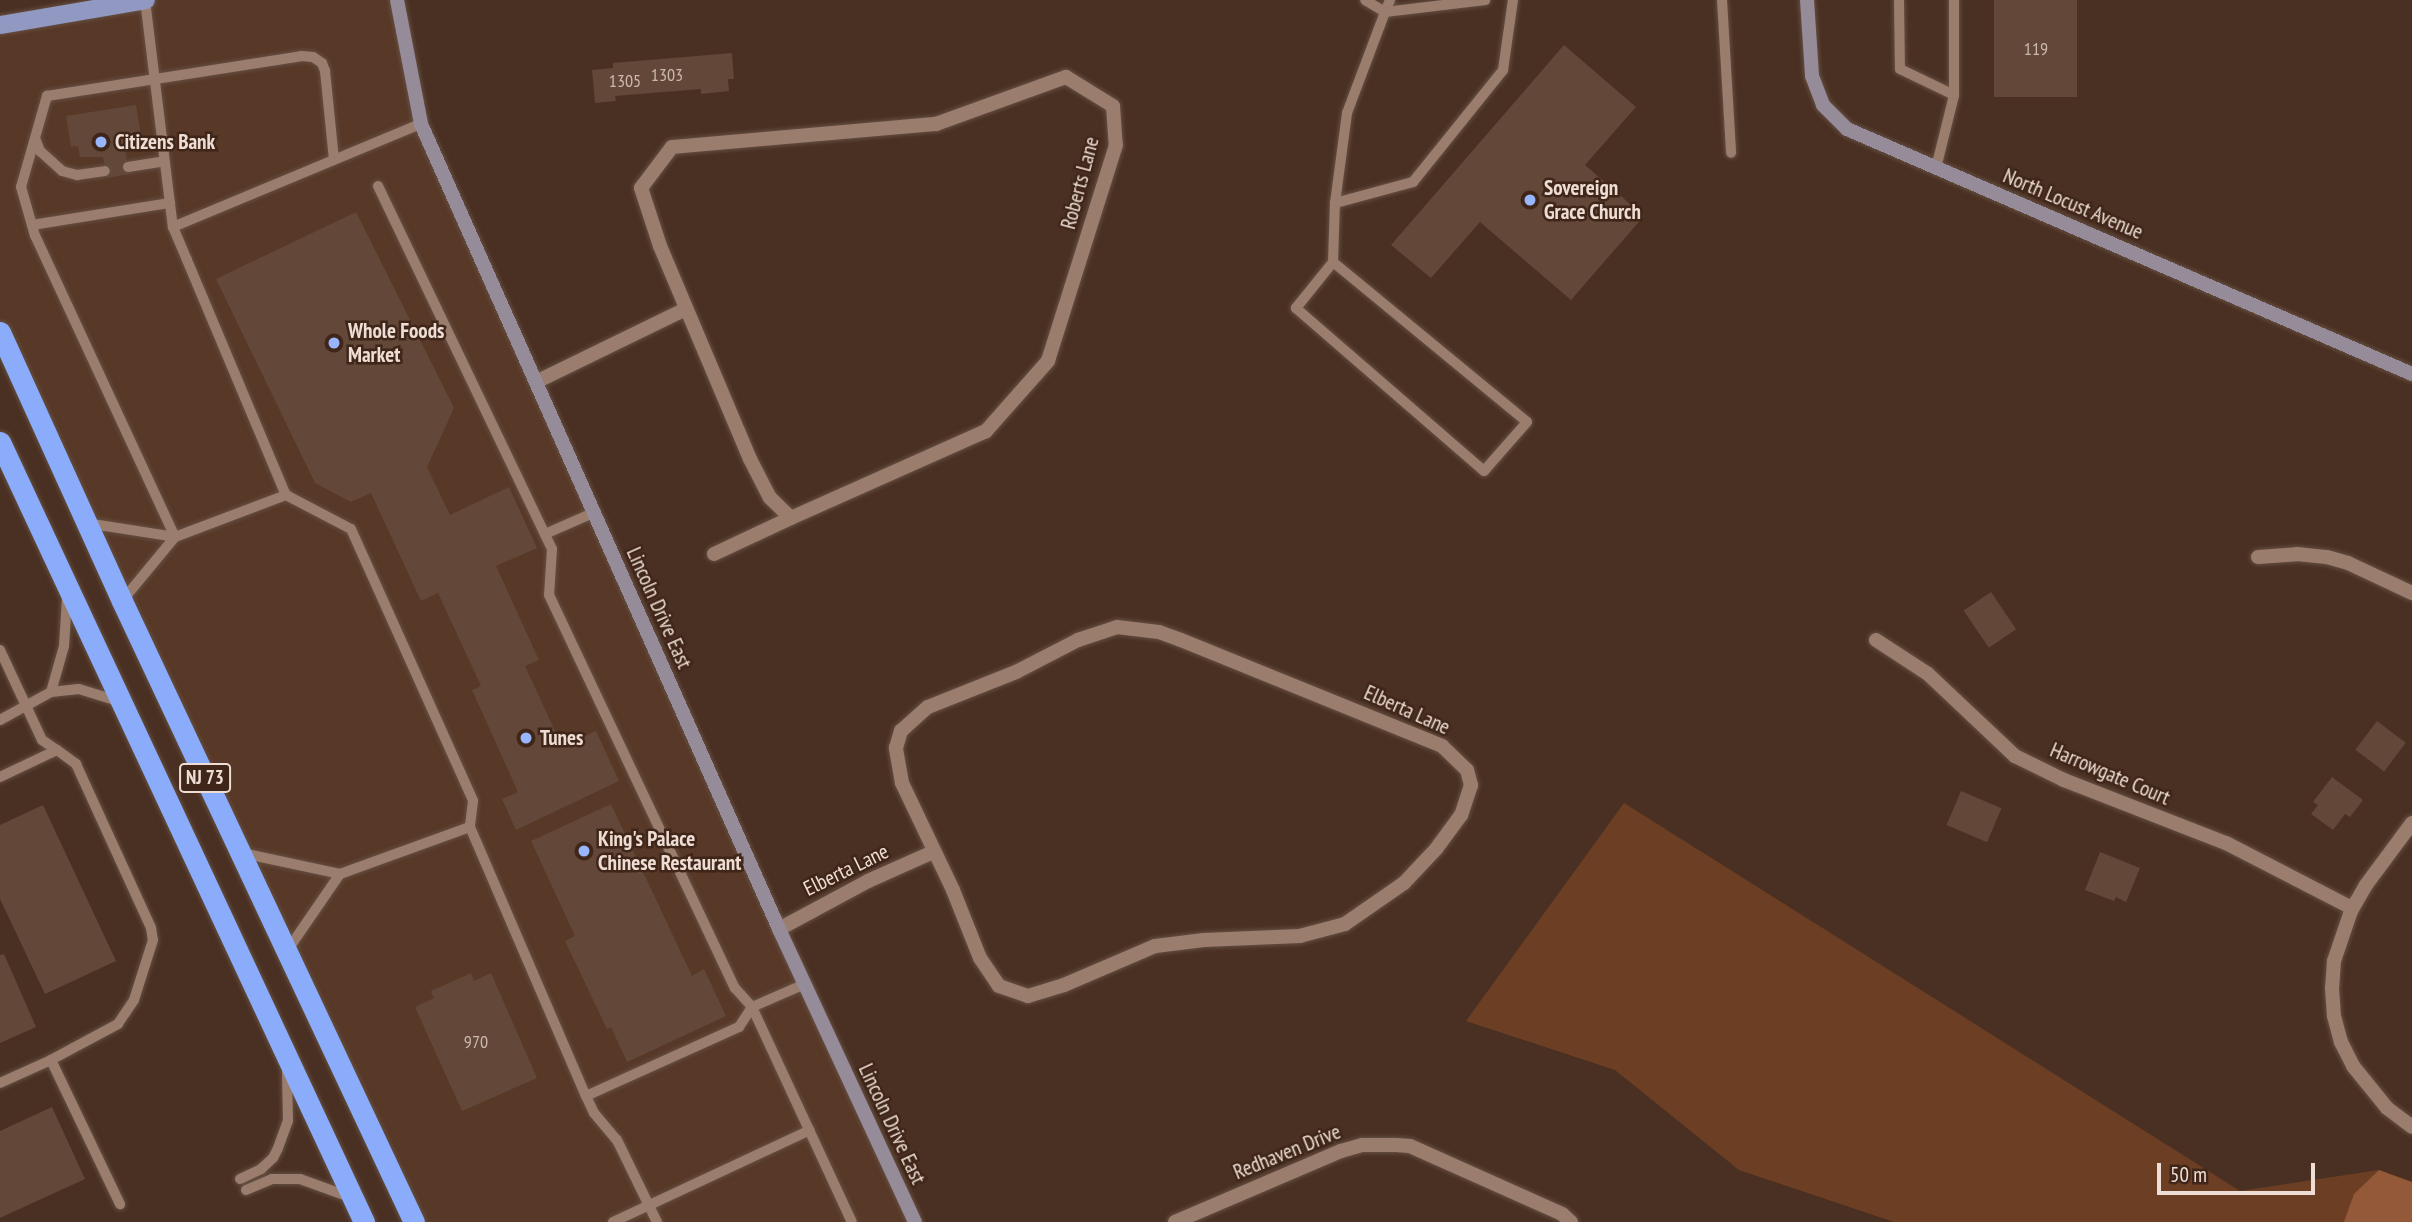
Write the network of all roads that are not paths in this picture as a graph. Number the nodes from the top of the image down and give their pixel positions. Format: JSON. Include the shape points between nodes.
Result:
{"nodes":[{"id":1,"x":145,"y":0,"type":"edge"},
{"id":2,"x":397,"y":0,"type":"edge"},
{"id":3,"x":1365,"y":0,"type":"edge"},
{"id":4,"x":1390,"y":0,"type":"edge"},
{"id":5,"x":1485,"y":0,"type":"edge"},
{"id":6,"x":1513,"y":0,"type":"edge"},
{"id":7,"x":1722,"y":0,"type":"edge"},
{"id":8,"x":1807,"y":0,"type":"edge"},
{"id":9,"x":1899,"y":0,"type":"edge"},
{"id":10,"x":1954,"y":0,"type":"edge"},
{"id":11,"x":1385,"y":12,"type":"junction"},
{"id":12,"x":0,"y":25,"type":"edge"},
{"id":13,"x":155,"y":79,"type":"junction"},
{"id":14,"x":1954,"y":94,"type":"junction"},
{"id":15,"x":421,"y":124,"type":"junction"},
{"id":16,"x":35,"y":138,"type":"junction"},
{"id":17,"x":1731,"y":153,"type":"dead end"},
{"id":18,"x":334,"y":159,"type":"junction"},
{"id":19,"x":165,"y":162,"type":"junction"},
{"id":20,"x":128,"y":167,"type":"dead end"},
{"id":21,"x":1936,"y":168,"type":"junction"},
{"id":22,"x":105,"y":171,"type":"dead end"},
{"id":23,"x":378,"y":186,"type":"dead end"},
{"id":24,"x":170,"y":204,"type":"junction"},
{"id":25,"x":1335,"y":204,"type":"junction"},
{"id":26,"x":32,"y":225,"type":"junction"},
{"id":27,"x":173,"y":227,"type":"junction"},
{"id":28,"x":1333,"y":262,"type":"junction"},
{"id":29,"x":686,"y":309,"type":"junction"},
{"id":30,"x":0,"y":332,"type":"edge"},
{"id":31,"x":2412,"y":374,"type":"edge"},
{"id":32,"x":536,"y":382,"type":"junction"},
{"id":33,"x":0,"y":442,"type":"edge"},
{"id":34,"x":286,"y":495,"type":"junction"},
{"id":35,"x":593,"y":513,"type":"junction"},
{"id":36,"x":791,"y":518,"type":"junction"},
{"id":37,"x":86,"y":523,"type":"junction"},
{"id":38,"x":545,"y":534,"type":"junction"},
{"id":39,"x":175,"y":537,"type":"junction"},
{"id":40,"x":714,"y":554,"type":"dead end"},
{"id":41,"x":2258,"y":557,"type":"dead end"},
{"id":42,"x":67,"y":585,"type":"junction"},
{"id":43,"x":2412,"y":593,"type":"edge"},
{"id":44,"x":122,"y":601,"type":"junction"},
{"id":45,"x":1876,"y":640,"type":"dead end"},
{"id":46,"x":0,"y":650,"type":"edge"},
{"id":47,"x":51,"y":692,"type":"junction"},
{"id":48,"x":122,"y":702,"type":"junction"},
{"id":49,"x":27,"y":707,"type":"junction"},
{"id":50,"x":0,"y":720,"type":"edge"},
{"id":51,"x":57,"y":750,"type":"junction"},
{"id":52,"x":0,"y":777,"type":"edge"},
{"id":53,"x":2412,"y":823,"type":"edge"},
{"id":54,"x":470,"y":827,"type":"junction"},
{"id":55,"x":933,"y":852,"type":"junction"},
{"id":56,"x":241,"y":853,"type":"junction"},
{"id":57,"x":340,"y":874,"type":"junction"},
{"id":58,"x":2352,"y":908,"type":"junction"},
{"id":59,"x":779,"y":929,"type":"junction"},
{"id":60,"x":287,"y":951,"type":"junction"},
{"id":61,"x":805,"y":984,"type":"junction"},
{"id":62,"x":752,"y":1007,"type":"junction"},
{"id":63,"x":286,"y":1055,"type":"junction"},
{"id":64,"x":51,"y":1060,"type":"junction"},
{"id":65,"x":0,"y":1083,"type":"edge"},
{"id":66,"x":586,"y":1096,"type":"junction"},
{"id":67,"x":2412,"y":1127,"type":"edge"},
{"id":68,"x":810,"y":1130,"type":"junction"},
{"id":69,"x":240,"y":1179,"type":"dead end"},
{"id":70,"x":246,"y":1190,"type":"dead end"},
{"id":71,"x":353,"y":1198,"type":"junction"},
{"id":72,"x":120,"y":1204,"type":"dead end"},
{"id":73,"x":649,"y":1205,"type":"junction"},
{"id":74,"x":364,"y":1222,"type":"edge"},
{"id":75,"x":414,"y":1222,"type":"edge"},
{"id":76,"x":612,"y":1222,"type":"edge"},
{"id":77,"x":657,"y":1222,"type":"edge"},
{"id":78,"x":852,"y":1222,"type":"edge"},
{"id":79,"x":915,"y":1222,"type":"edge"},
{"id":80,"x":1175,"y":1222,"type":"edge"},
{"id":81,"x":1572,"y":1222,"type":"edge"}],
"edges":[{"from":1,"to":12,"type":"main road"},
{"from":1,"to":13,"type":"lane"},
{"from":2,"to":15,"type":"street","name":"Lincoln Drive East"},
{"from":3,"to":11,"type":"lane"},
{"from":4,"to":11,"type":"lane"},
{"from":5,"to":11,"type":"lane"},
{"from":6,"to":25,"type":"lane","via":[[1503,70],[1413,182]]},
{"from":7,"to":17,"type":"lane"},
{"from":8,"to":21,"type":"street","name":"North Locust Avenue","via":[[1812,76],[1823,105],[1847,129]]},
{"from":9,"to":14,"type":"lane","via":[[1900,69]]},
{"from":10,"to":14,"type":"lane"},
{"from":11,"to":25,"type":"lane","via":[[1348,113]]},
{"from":13,"to":16,"type":"lane","via":[[47,96]]},
{"from":13,"to":18,"type":"lane","via":[[301,56],[317,58],[325,71]]},
{"from":13,"to":19,"type":"lane"},
{"from":14,"to":21,"type":"lane"},
{"from":15,"to":18,"type":"lane"},
{"from":15,"to":32,"type":"street","name":"Lincoln Drive East"},
{"from":16,"to":22,"type":"lane","via":[[40,152],[62,171],[77,175]]},
{"from":16,"to":26,"type":"lane","via":[[21,187]]},
{"from":18,"to":27,"type":"lane"},
{"from":19,"to":20,"type":"lane"},
{"from":19,"to":24,"type":"lane"},
{"from":21,"to":31,"type":"street","name":"North Locust Avenue"},
{"from":23,"to":38,"type":"lane"},
{"from":24,"to":26,"type":"lane"},
{"from":24,"to":27,"type":"lane"},
{"from":25,"to":28,"type":"lane"},
{"from":26,"to":39,"type":"lane"},
{"from":27,"to":34,"type":"lane"},
{"from":28,"to":28,"type":"lane","via":[[1296,308],[1484,471],[1527,422]]},
{"from":29,"to":32,"type":"street"},
{"from":29,"to":36,"type":"street","name":"Roberts Lane","via":[[750,459],[770,498]]},
{"from":29,"to":36,"type":"street","name":"Roberts Lane","via":[[641,188],[672,147],[936,124],[1066,77],[1113,106],[1116,145],[1048,361],[986,431]]},
{"from":30,"to":37,"type":"highway","number":"NJ 73"},
{"from":32,"to":35,"type":"street","name":"Lincoln Drive East"},
{"from":33,"to":42,"type":"highway","number":"NJ 73"},
{"from":34,"to":39,"type":"lane"},
{"from":34,"to":54,"type":"lane","via":[[351,529],[473,801]]},
{"from":35,"to":38,"type":"lane"},
{"from":35,"to":59,"type":"street","name":"Lincoln Drive East"},
{"from":36,"to":40,"type":"street"},
{"from":37,"to":39,"type":"lane"},
{"from":37,"to":44,"type":"highway","number":"NJ 73"},
{"from":38,"to":62,"type":"lane","via":[[552,549],[549,595],[735,988]]},
{"from":39,"to":44,"type":"lane"},
{"from":41,"to":43,"type":"street","via":[[2327,557]]},
{"from":42,"to":47,"type":"lane","via":[[64,646]]},
{"from":42,"to":48,"type":"highway","number":"NJ 73"},
{"from":44,"to":56,"type":"highway","number":"NJ 73"},
{"from":45,"to":58,"type":"street","name":"Harrowgate Court","via":[[1928,674],[2015,756],[2226,844]]},
{"from":46,"to":49,"type":"lane"},
{"from":47,"to":48,"type":"lane","via":[[79,688]]},
{"from":47,"to":49,"type":"lane"},
{"from":48,"to":63,"type":"highway","number":"NJ 73"},
{"from":49,"to":50,"type":"lane"},
{"from":49,"to":51,"type":"lane","via":[[42,740]]},
{"from":51,"to":52,"type":"lane"},
{"from":51,"to":64,"type":"lane","via":[[76,764],[153,940],[134,1000],[118,1024]]},
{"from":53,"to":58,"type":"street"},
{"from":54,"to":57,"type":"lane"},
{"from":54,"to":66,"type":"lane"},
{"from":55,"to":55,"type":"street","name":"Elberta Lane","via":[[897,765],[901,730],[928,707],[1117,627],[1159,632],[1423,738],[1457,758],[1471,785],[1461,816],[1421,866],[1386,898],[1345,924],[1300,936],[1154,946],[1028,996],[999,986],[989,974]]},
{"from":55,"to":59,"type":"street","name":"Elberta Lane"},
{"from":56,"to":57,"type":"lane"},
{"from":56,"to":60,"type":"highway","number":"NJ 73"},
{"from":57,"to":60,"type":"lane"},
{"from":58,"to":67,"type":"street","via":[[2334,961],[2334,1016],[2341,1042],[2368,1088]]},
{"from":59,"to":61,"type":"street","name":"Lincoln Drive East"},
{"from":60,"to":75,"type":"highway","number":"NJ 73"},
{"from":61,"to":62,"type":"lane"},
{"from":61,"to":79,"type":"street","name":"Lincoln Drive East"},
{"from":62,"to":66,"type":"lane","via":[[739,1027]]},
{"from":62,"to":68,"type":"lane"},
{"from":63,"to":69,"type":"lane","via":[[289,1094],[284,1133],[273,1158]]},
{"from":63,"to":71,"type":"highway","number":"NJ 73"},
{"from":64,"to":65,"type":"lane"},
{"from":64,"to":72,"type":"lane"},
{"from":66,"to":73,"type":"lane","via":[[617,1140]]},
{"from":68,"to":73,"type":"lane"},
{"from":68,"to":78,"type":"lane"},
{"from":70,"to":71,"type":"lane","via":[[272,1179],[300,1180]]},
{"from":71,"to":74,"type":"highway","number":"NJ 73"},
{"from":73,"to":76,"type":"lane"},
{"from":73,"to":77,"type":"lane"},
{"from":80,"to":81,"type":"street","name":"Redhaven Drive","via":[[1362,1145],[1410,1146]]}]}
